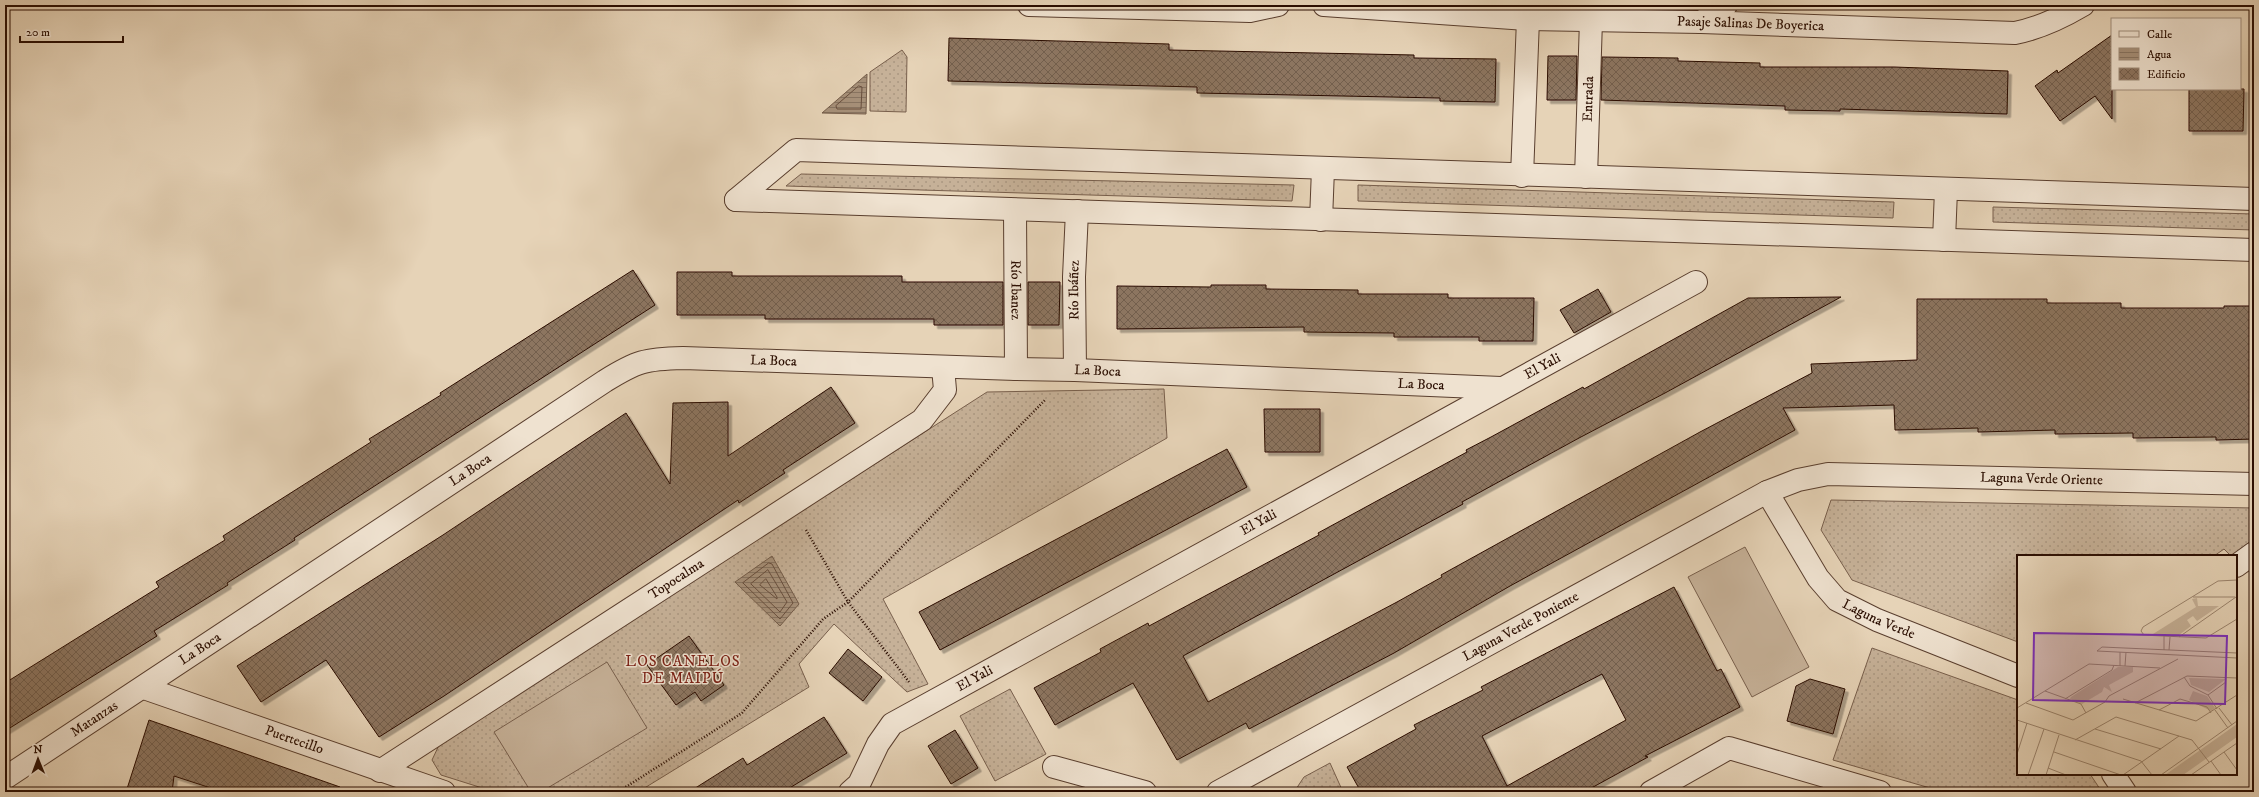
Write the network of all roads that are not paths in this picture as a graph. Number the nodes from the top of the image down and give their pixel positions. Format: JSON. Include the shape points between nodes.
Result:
{"nodes":[{"id":1,"x":1029,"y":5,"type":"edge"},
{"id":2,"x":1278,"y":5,"type":"edge"},
{"id":3,"x":1324,"y":5,"type":"edge"},
{"id":4,"x":1726,"y":5,"type":"edge"},
{"id":5,"x":2083,"y":5,"type":"edge"},
{"id":6,"x":1528,"y":19,"type":"junction"},
{"id":7,"x":1591,"y":20,"type":"junction"},
{"id":8,"x":1701,"y":22,"type":"junction"},
{"id":9,"x":1323,"y":169,"type":"junction"},
{"id":10,"x":1522,"y":176,"type":"junction"},
{"id":11,"x":1586,"y":177,"type":"junction"},
{"id":12,"x":1946,"y":190,"type":"junction"},
{"id":13,"x":2254,"y":199,"type":"edge"},
{"id":14,"x":1014,"y":210,"type":"junction"},
{"id":15,"x":1077,"y":211,"type":"junction"},
{"id":16,"x":1321,"y":220,"type":"junction"},
{"id":17,"x":1944,"y":240,"type":"junction"},
{"id":18,"x":2254,"y":250,"type":"edge"},
{"id":19,"x":1696,"y":282,"type":"dead end"},
{"id":20,"x":943,"y":367,"type":"junction"},
{"id":21,"x":1016,"y":370,"type":"junction"},
{"id":22,"x":1075,"y":370,"type":"junction"},
{"id":23,"x":1501,"y":388,"type":"junction"},
{"id":24,"x":1828,"y":474,"type":"joint"},
{"id":25,"x":2254,"y":484,"type":"edge"},
{"id":26,"x":1767,"y":492,"type":"junction"},
{"id":27,"x":2254,"y":553,"type":"edge"},
{"id":28,"x":2237,"y":565,"type":"edge"},
{"id":29,"x":2017,"y":676,"type":"edge"},
{"id":30,"x":144,"y":688,"type":"junction"},
{"id":31,"x":1054,"y":767,"type":"dead end"},
{"id":32,"x":380,"y":771,"type":"junction"},
{"id":33,"x":2114,"y":775,"type":"edge"},
{"id":34,"x":5,"y":778,"type":"edge"},
{"id":35,"x":444,"y":792,"type":"edge"},
{"id":36,"x":850,"y":792,"type":"edge"},
{"id":37,"x":1145,"y":792,"type":"edge"},
{"id":38,"x":1218,"y":792,"type":"edge"},
{"id":39,"x":1651,"y":792,"type":"edge"},
{"id":40,"x":1880,"y":792,"type":"edge"},
{"id":41,"x":2125,"y":792,"type":"edge"}],
"edges":[{"from":1,"to":2,"type":"street","via":[[1250,11]]},
{"from":3,"to":6,"type":"street","name":"Pasaje Salinas De Boyerica"},
{"from":4,"to":8,"type":"street"},
{"from":5,"to":8,"type":"street","name":"Pasaje Salinas De Boyerica","via":[[2034,30],[2016,33]]},
{"from":6,"to":7,"type":"street","name":"Pasaje Salinas De Boyerica"},
{"from":6,"to":10,"type":"street"},
{"from":7,"to":8,"type":"street","name":"Pasaje Salinas De Boyerica"},
{"from":7,"to":11,"type":"street","name":"Entrada"},
{"from":9,"to":10,"type":"street"},
{"from":9,"to":14,"type":"street","via":[[796,150],[736,200]]},
{"from":9,"to":16,"type":"street"},
{"from":10,"to":11,"type":"street"},
{"from":11,"to":12,"type":"street"},
{"from":12,"to":13,"type":"street"},
{"from":12,"to":17,"type":"street"},
{"from":14,"to":15,"type":"street"},
{"from":14,"to":21,"type":"street","name":"Río Ibanez"},
{"from":15,"to":16,"type":"street"},
{"from":15,"to":22,"type":"street","name":"Río Ibáñez","via":[[1074,277]]},
{"from":16,"to":17,"type":"street"},
{"from":17,"to":18,"type":"street"},
{"from":19,"to":23,"type":"street","name":"El Yali"},
{"from":20,"to":21,"type":"street","name":"La Boca"},
{"from":20,"to":30,"type":"street","name":"La Boca","via":[[683,358],[651,359],[629,366]]},
{"from":20,"to":32,"type":"street","name":"Topocalma","via":[[945,390],[922,420]]},
{"from":21,"to":22,"type":"street","name":"La Boca"},
{"from":22,"to":23,"type":"street","name":"La Boca"},
{"from":23,"to":36,"type":"street","name":"El Yali","via":[[892,724],[878,744],[859,784]]},
{"from":24,"to":25,"type":"street","name":"Laguna Verde Oriente"},
{"from":24,"to":26,"type":"street","name":"Laguna Verde Poniente","via":[[1798,480]]},
{"from":26,"to":29,"type":"street","name":"Laguna Verde","via":[[1818,578],[1837,600],[1877,620]]},
{"from":26,"to":38,"type":"street","name":"Laguna Verde Poniente"},
{"from":27,"to":28,"type":"street"},
{"from":30,"to":32,"type":"street","name":"Puertecillo"},
{"from":30,"to":34,"type":"street","name":"Matanzas"},
{"from":31,"to":37,"type":"street"},
{"from":32,"to":35,"type":"street","name":"Puertecillo"},
{"from":33,"to":41,"type":"street"},
{"from":39,"to":40,"type":"street","via":[[1729,748]]}]}
